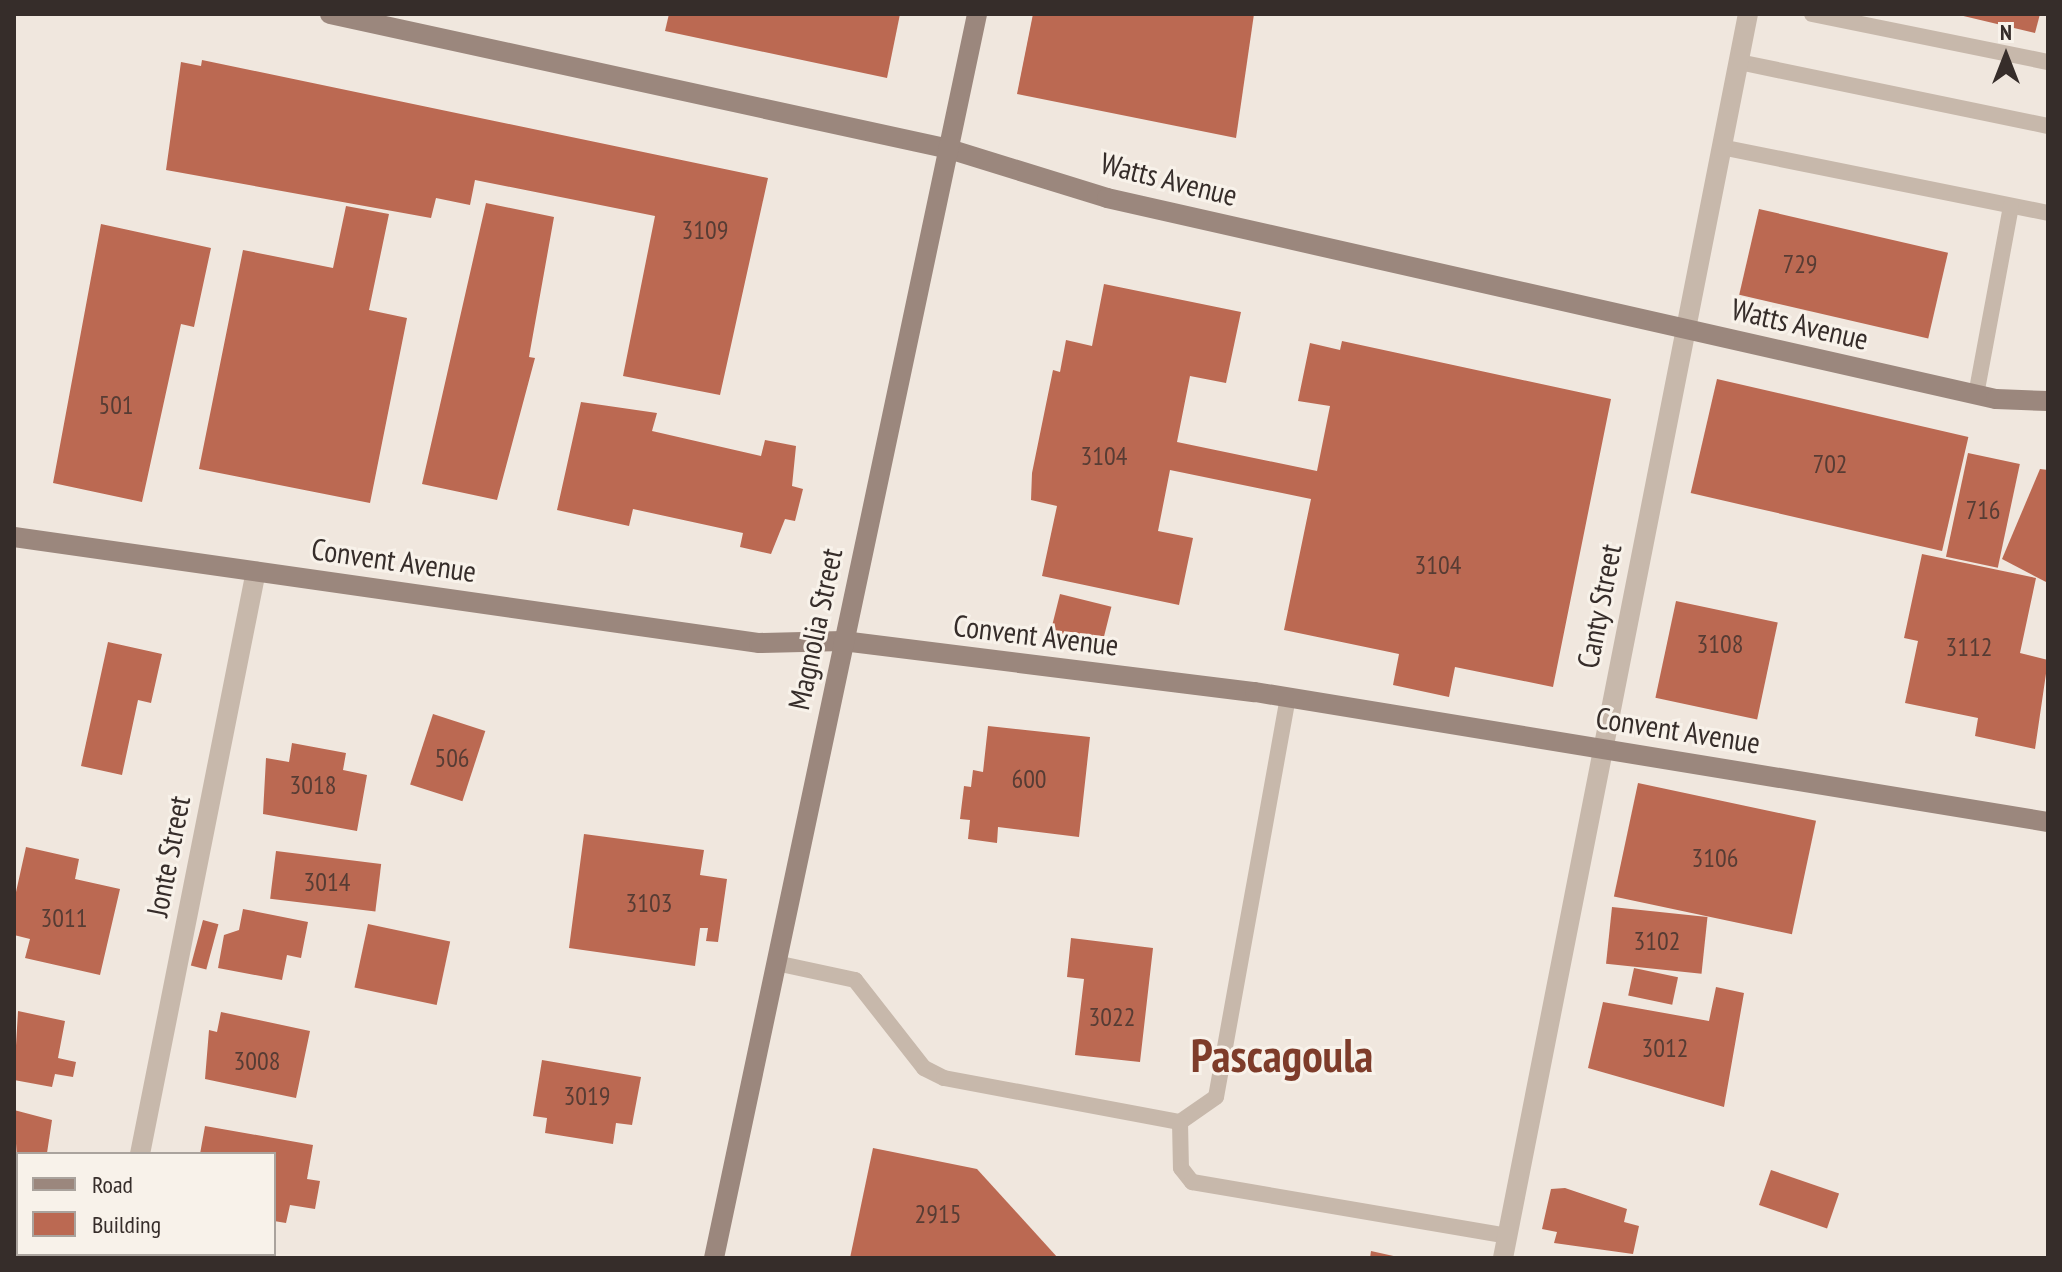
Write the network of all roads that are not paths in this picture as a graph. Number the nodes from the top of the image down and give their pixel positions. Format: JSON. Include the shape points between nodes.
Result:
{"nodes":[{"id":1,"x":330,"y":14,"type":"edge"},
{"id":2,"x":977,"y":14,"type":"edge"},
{"id":3,"x":1748,"y":14,"type":"edge"},
{"id":4,"x":1812,"y":14,"type":"edge"},
{"id":5,"x":1739,"y":62,"type":"junction"},
{"id":6,"x":2048,"y":62,"type":"edge"},
{"id":7,"x":2048,"y":126,"type":"edge"},
{"id":8,"x":1721,"y":147,"type":"junction"},
{"id":9,"x":949,"y":149,"type":"junction"},
{"id":10,"x":2011,"y":206,"type":"junction"},
{"id":11,"x":2048,"y":213,"type":"edge"},
{"id":12,"x":1684,"y":328,"type":"junction"},
{"id":13,"x":1986,"y":397,"type":"junction"},
{"id":14,"x":2048,"y":401,"type":"edge"},
{"id":15,"x":14,"y":537,"type":"edge"},
{"id":16,"x":256,"y":571,"type":"junction"},
{"id":17,"x":843,"y":641,"type":"junction"},
{"id":18,"x":1288,"y":697,"type":"junction"},
{"id":19,"x":1602,"y":747,"type":"junction"},
{"id":20,"x":2048,"y":822,"type":"edge"},
{"id":21,"x":776,"y":963,"type":"junction"},
{"id":22,"x":1180,"y":1122,"type":"junction"},
{"id":23,"x":140,"y":1152,"type":"edge"},
{"id":24,"x":1507,"y":1236,"type":"junction"},
{"id":25,"x":714,"y":1258,"type":"edge"},
{"id":26,"x":1503,"y":1258,"type":"edge"}],
"edges":[{"from":1,"to":9,"type":"street","name":"Watts Avenue"},
{"from":2,"to":9,"type":"street","name":"Magnolia Street"},
{"from":3,"to":5,"type":"street","name":"Canty Street"},
{"from":4,"to":6,"type":"lane"},
{"from":5,"to":7,"type":"lane"},
{"from":5,"to":8,"type":"street","name":"Canty Street"},
{"from":8,"to":10,"type":"lane"},
{"from":8,"to":12,"type":"street","name":"Canty Street"},
{"from":9,"to":12,"type":"street","name":"Watts Avenue","via":[[1107,198]]},
{"from":9,"to":17,"type":"street","name":"Magnolia Street"},
{"from":10,"to":11,"type":"lane"},
{"from":10,"to":13,"type":"lane"},
{"from":12,"to":13,"type":"street","name":"Watts Avenue"},
{"from":12,"to":19,"type":"street","name":"Canty Street"},
{"from":13,"to":14,"type":"street","name":"Watts Avenue"},
{"from":15,"to":16,"type":"street","name":"Convent Avenue"},
{"from":16,"to":17,"type":"street","name":"Convent Avenue","via":[[759,643]]},
{"from":16,"to":23,"type":"street","name":"Jonte Street"},
{"from":17,"to":18,"type":"street","name":"Convent Avenue"},
{"from":17,"to":21,"type":"street","name":"Magnolia Street"},
{"from":18,"to":19,"type":"street","name":"Convent Avenue"},
{"from":18,"to":22,"type":"lane","via":[[1216,1097]]},
{"from":19,"to":20,"type":"street","name":"Convent Avenue"},
{"from":19,"to":24,"type":"street","name":"Canty Street"},
{"from":21,"to":22,"type":"lane","via":[[855,980],[924,1068],[944,1078]]},
{"from":21,"to":25,"type":"street","name":"Magnolia Street"},
{"from":22,"to":24,"type":"lane","via":[[1181,1168],[1192,1182]]},
{"from":24,"to":26,"type":"street","name":"Canty Street"}]}
